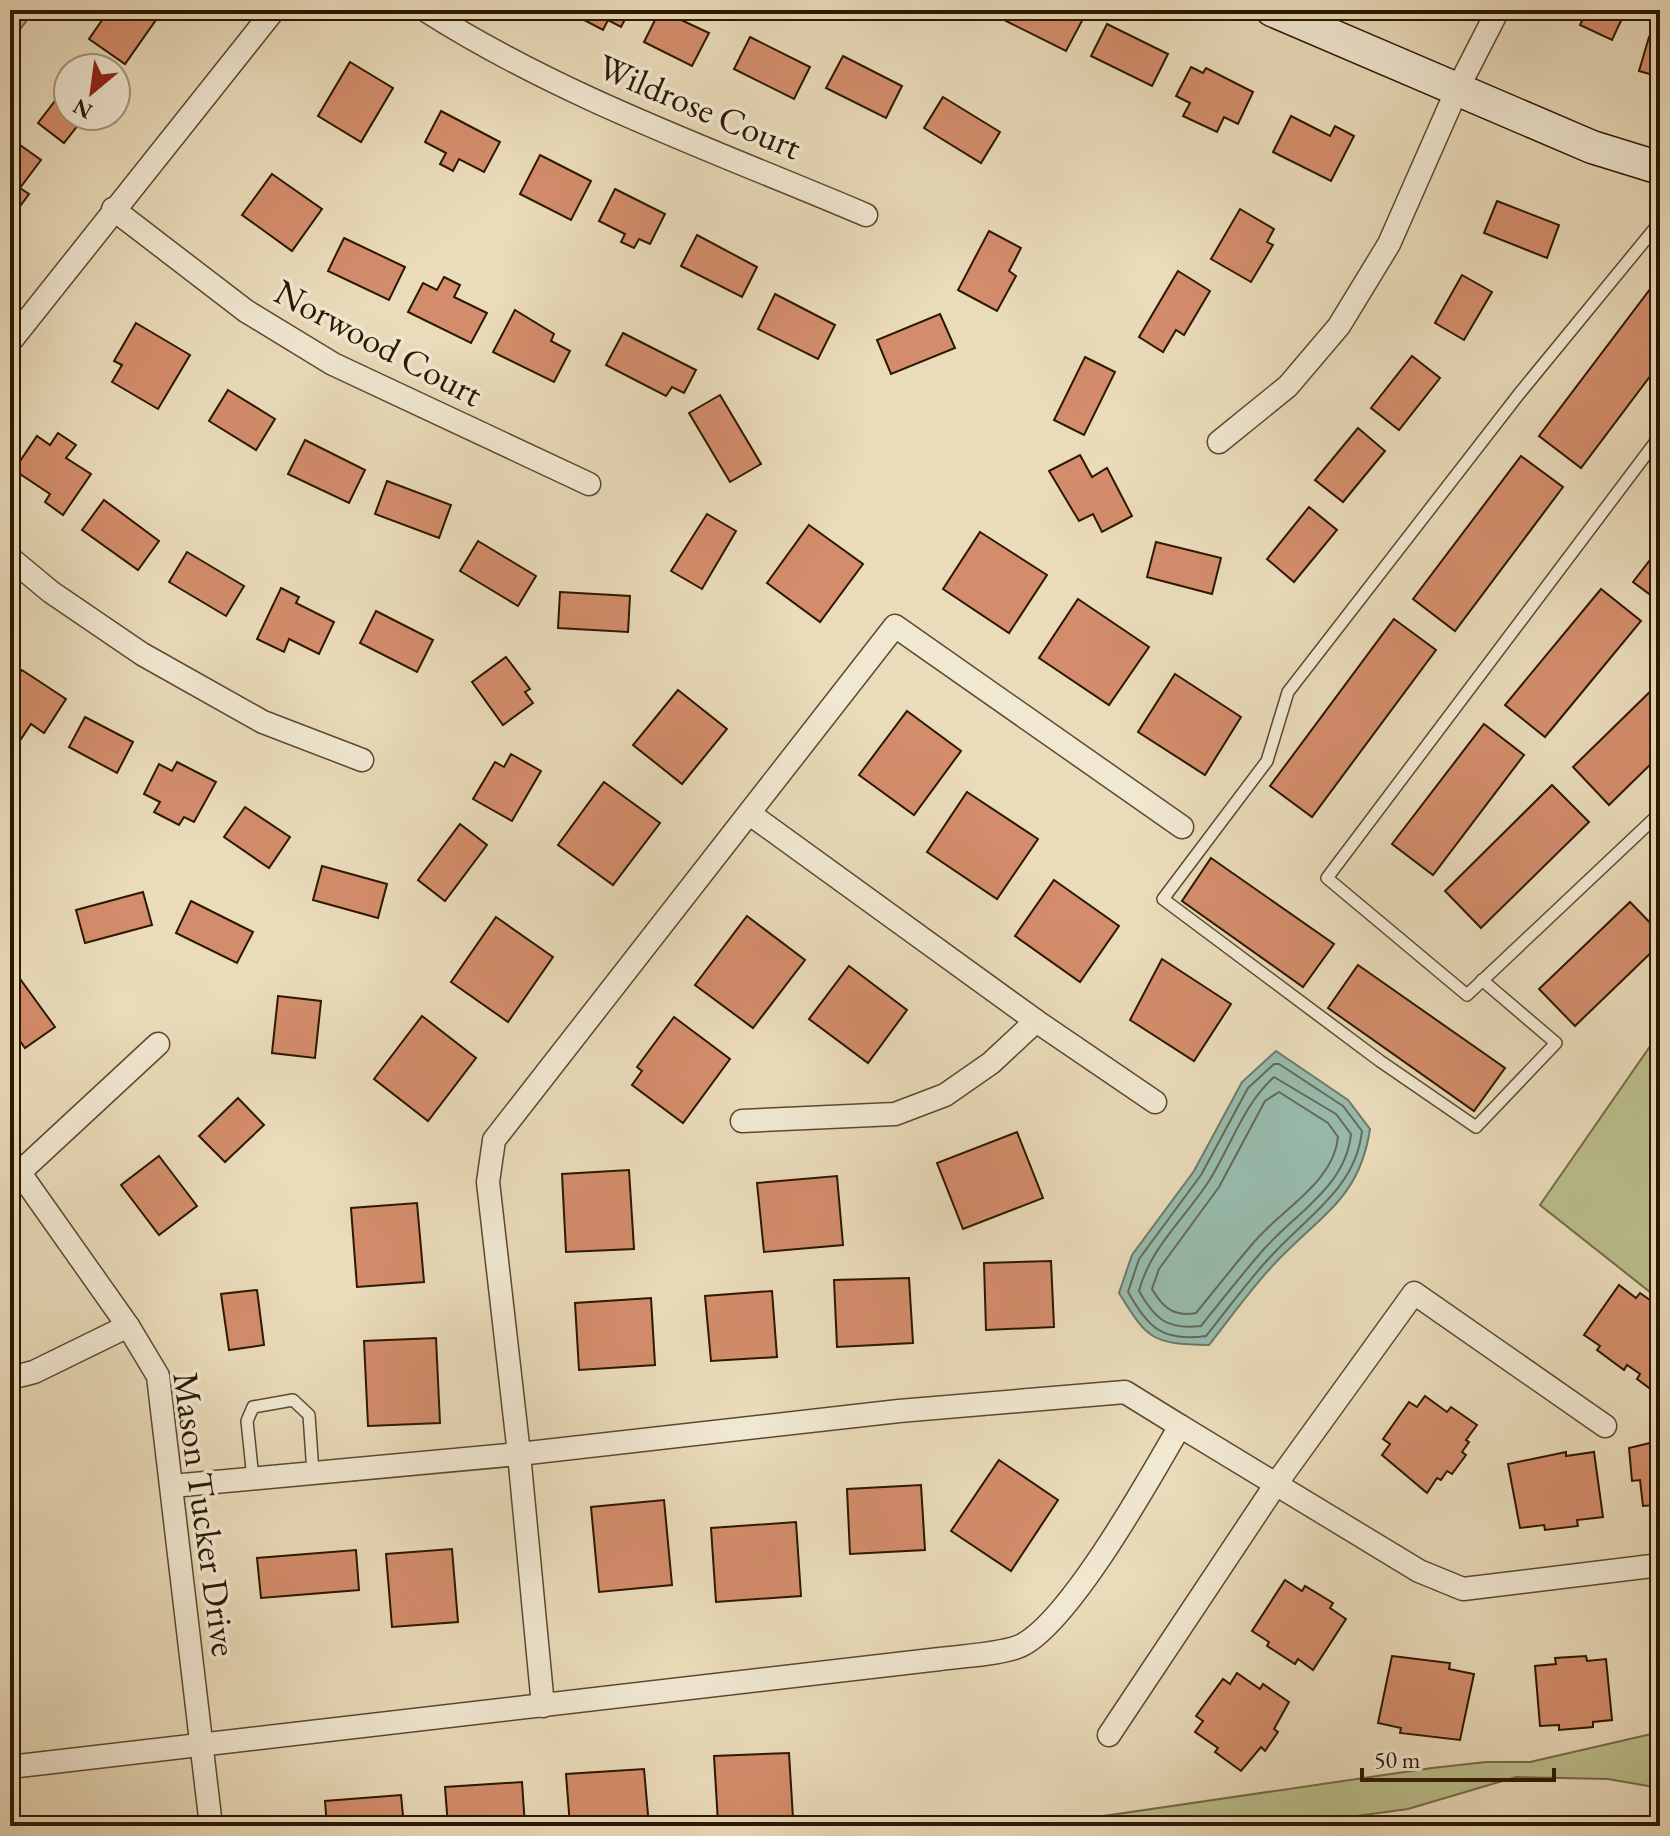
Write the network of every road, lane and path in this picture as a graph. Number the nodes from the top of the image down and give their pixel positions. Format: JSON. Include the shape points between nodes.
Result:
{"nodes":[{"id":1,"x":274,"y":10,"type":"edge"},
{"id":2,"x":425,"y":10,"type":"edge"},
{"id":3,"x":1272,"y":10,"type":"edge"},
{"id":4,"x":1498,"y":10,"type":"edge"},
{"id":5,"x":1456,"y":92,"type":"junction"},
{"id":6,"x":1660,"y":168,"type":"edge"},
{"id":7,"x":113,"y":209,"type":"junction"},
{"id":8,"x":866,"y":215,"type":"dead end"},
{"id":9,"x":1660,"y":222,"type":"edge"},
{"id":10,"x":10,"y":342,"type":"edge"},
{"id":11,"x":1660,"y":436,"type":"edge"},
{"id":12,"x":1219,"y":442,"type":"dead end"},
{"id":13,"x":589,"y":484,"type":"dead end"},
{"id":14,"x":10,"y":558,"type":"edge"},
{"id":15,"x":362,"y":760,"type":"dead end"},
{"id":16,"x":1660,"y":813,"type":"edge"},
{"id":17,"x":750,"y":814,"type":"junction"},
{"id":18,"x":1182,"y":827,"type":"dead end"},
{"id":19,"x":1482,"y":980,"type":"junction"},
{"id":20,"x":1036,"y":1021,"type":"junction"},
{"id":21,"x":158,"y":1044,"type":"dead end"},
{"id":22,"x":1155,"y":1102,"type":"dead end"},
{"id":23,"x":742,"y":1121,"type":"dead end"},
{"id":24,"x":15,"y":1166,"type":"edge"},
{"id":25,"x":128,"y":1326,"type":"junction"},
{"id":26,"x":10,"y":1378,"type":"edge"},
{"id":27,"x":1180,"y":1426,"type":"junction"},
{"id":28,"x":1605,"y":1426,"type":"dead end"},
{"id":29,"x":519,"y":1454,"type":"junction"},
{"id":30,"x":313,"y":1473,"type":"junction"},
{"id":31,"x":253,"y":1479,"type":"junction"},
{"id":32,"x":1276,"y":1484,"type":"junction"},
{"id":33,"x":172,"y":1486,"type":"junction"},
{"id":34,"x":1660,"y":1565,"type":"edge"},
{"id":35,"x":543,"y":1706,"type":"junction"},
{"id":36,"x":1109,"y":1735,"type":"dead end"},
{"id":37,"x":203,"y":1747,"type":"junction"},
{"id":38,"x":10,"y":1767,"type":"edge"},
{"id":39,"x":211,"y":1826,"type":"edge"}],
"edges":[{"from":1,"to":7,"type":"street"},
{"from":2,"to":8,"type":"street","name":"Wildrose Court","via":[[481,46],[599,101]]},
{"from":3,"to":5,"type":"street"},
{"from":4,"to":5,"type":"street"},
{"from":5,"to":6,"type":"street","via":[[1592,147]]},
{"from":5,"to":12,"type":"street","via":[[1389,244],[1339,326],[1288,386]]},
{"from":7,"to":10,"type":"street"},
{"from":7,"to":13,"type":"street","name":"Norwood Court","via":[[246,311],[333,364]]},
{"from":9,"to":19,"type":"lane","via":[[1288,692],[1267,761],[1163,899],[1476,1127],[1556,1043]]},
{"from":11,"to":19,"type":"lane","via":[[1327,878],[1467,995]]},
{"from":14,"to":15,"type":"street","via":[[142,654],[263,722]]},
{"from":16,"to":19,"type":"lane"},
{"from":17,"to":18,"type":"street","via":[[895,626]]},
{"from":17,"to":20,"type":"street"},
{"from":17,"to":29,"type":"street","via":[[494,1140],[488,1182]]},
{"from":20,"to":22,"type":"street"},
{"from":20,"to":23,"type":"street","via":[[991,1063],[945,1095],[895,1114]]},
{"from":21,"to":24,"type":"street"},
{"from":24,"to":25,"type":"street","name":"Mason Tucker Drive"},
{"from":25,"to":26,"type":"street","via":[[34,1372]]},
{"from":25,"to":33,"type":"street","name":"Mason Tucker Drive","via":[[158,1376]]},
{"from":27,"to":29,"type":"street","via":[[1125,1392],[899,1411]]},
{"from":27,"to":32,"type":"street"},
{"from":27,"to":35,"type":"street","via":[[1139,1497],[1063,1607],[1024,1645]]},
{"from":28,"to":32,"type":"street","via":[[1414,1293]]},
{"from":29,"to":30,"type":"street"},
{"from":29,"to":35,"type":"street"},
{"from":30,"to":31,"type":"street"},
{"from":30,"to":31,"type":"lane","via":[[309,1415],[293,1400],[253,1407],[247,1421]]},
{"from":31,"to":33,"type":"street"},
{"from":32,"to":34,"type":"street","via":[[1419,1571],[1463,1589]]},
{"from":32,"to":36,"type":"street"},
{"from":33,"to":37,"type":"street","name":"Mason Tucker Drive"},
{"from":35,"to":37,"type":"street"},
{"from":37,"to":38,"type":"street"},
{"from":37,"to":39,"type":"street","name":"Mason Tucker Drive"}]}
